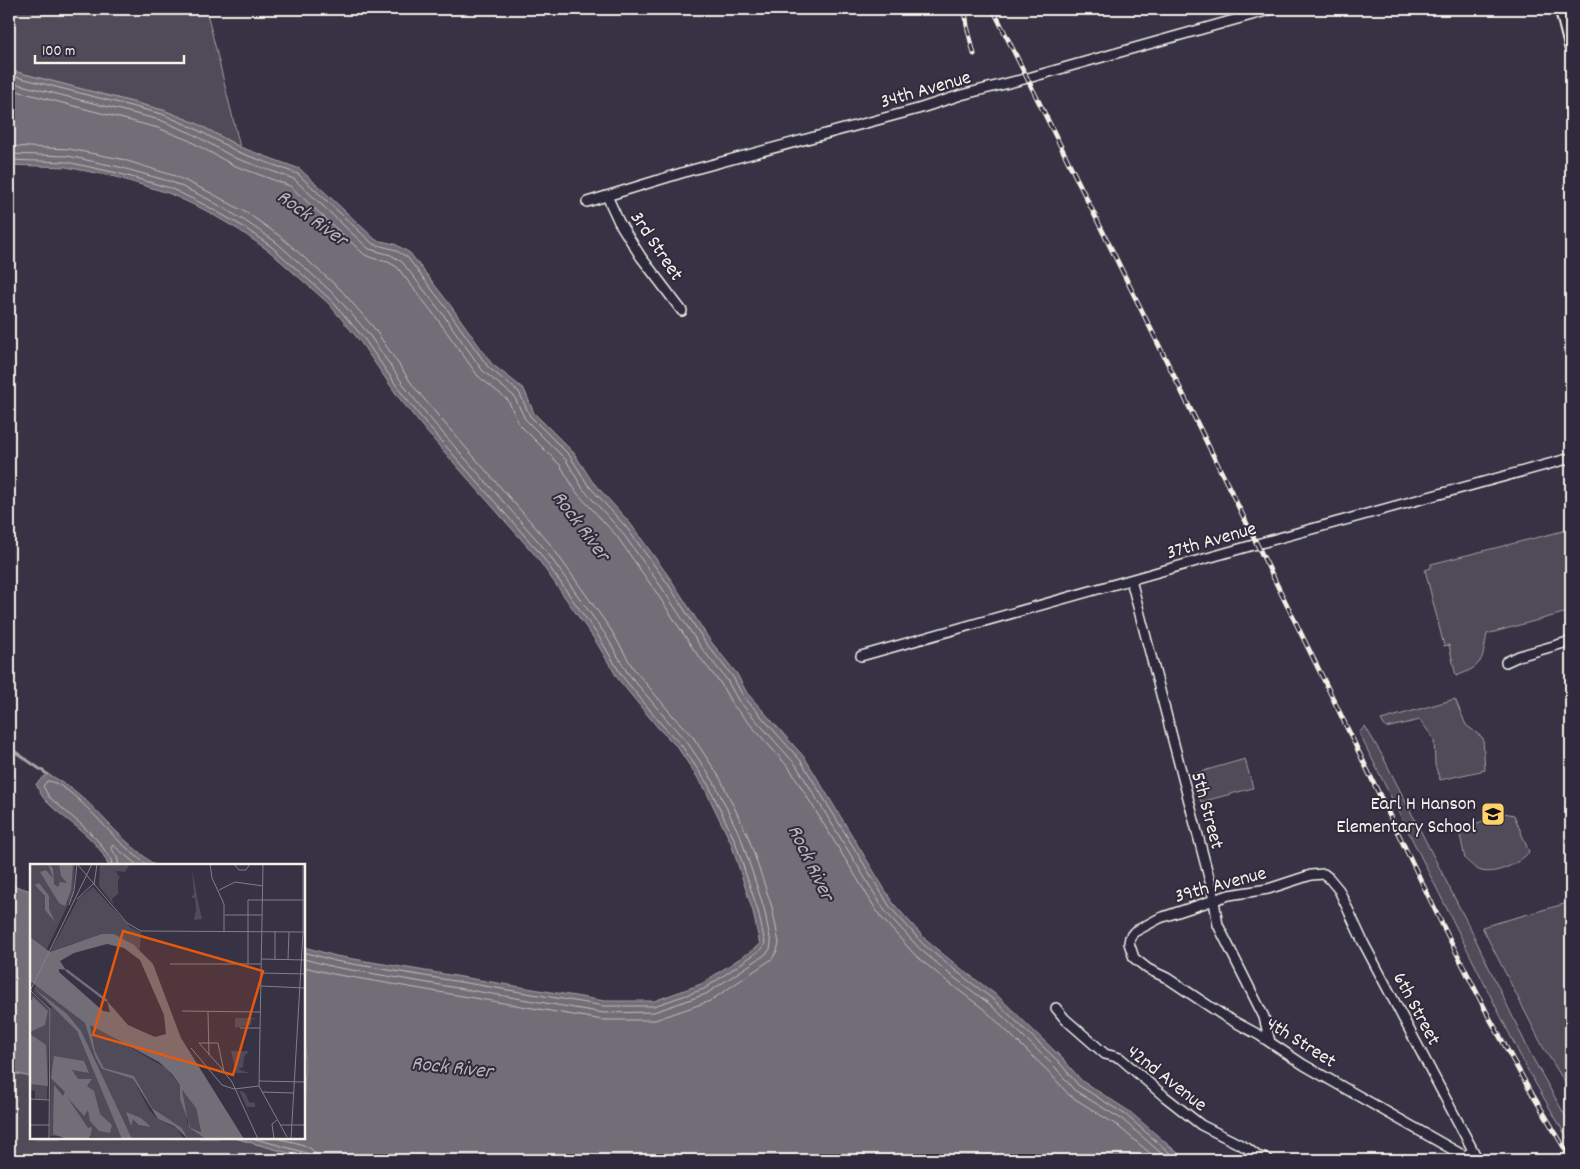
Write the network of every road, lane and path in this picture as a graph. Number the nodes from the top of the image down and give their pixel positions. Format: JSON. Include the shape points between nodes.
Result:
{"nodes":[{"id":1,"x":1273,"y":9,"type":"edge"},
{"id":2,"x":1565,"y":14,"type":"edge"},
{"id":3,"x":1571,"y":48,"type":"edge"},
{"id":4,"x":607,"y":196,"type":"junction"},
{"id":5,"x":587,"y":202,"type":"dead end"},
{"id":6,"x":682,"y":311,"type":"dead end"},
{"id":7,"x":1571,"y":458,"type":"edge"},
{"id":8,"x":1131,"y":580,"type":"junction"},
{"id":9,"x":1571,"y":641,"type":"edge"},
{"id":10,"x":861,"y":656,"type":"dead end"},
{"id":11,"x":1506,"y":662,"type":"dead end"},
{"id":12,"x":1324,"y":874,"type":"joint"},
{"id":13,"x":1214,"y":900,"type":"junction"},
{"id":14,"x":1130,"y":937,"type":"joint"},
{"id":15,"x":1056,"y":1008,"type":"dead end"},
{"id":16,"x":1270,"y":1042,"type":"junction"},
{"id":17,"x":1472,"y":1152,"type":"junction"},
{"id":18,"x":1269,"y":1160,"type":"edge"},
{"id":19,"x":1478,"y":1160,"type":"edge"}],
"edges":[{"from":1,"to":4,"type":"street","name":"34th Avenue"},
{"from":2,"to":3,"type":"street"},
{"from":4,"to":5,"type":"street","name":"34th Avenue"},
{"from":4,"to":6,"type":"street","name":"3rd Street","via":[[640,257]]},
{"from":7,"to":8,"type":"street","name":"37th Avenue"},
{"from":8,"to":10,"type":"street","name":"37th Avenue"},
{"from":8,"to":13,"type":"street","name":"5th Street"},
{"from":9,"to":11,"type":"street"},
{"from":12,"to":13,"type":"street","name":"39th Avenue"},
{"from":12,"to":17,"type":"street","name":"6th Street","via":[[1339,890]]},
{"from":13,"to":14,"type":"street","name":"39th Avenue","via":[[1149,923]]},
{"from":13,"to":16,"type":"street","name":"5th Street","via":[[1218,925],[1264,1017]]},
{"from":14,"to":16,"type":"street","name":"4th Street","via":[[1131,950],[1139,962]]},
{"from":15,"to":18,"type":"street","name":"42nd Avenue","via":[[1105,1054],[1120,1058],[1201,1125]]},
{"from":16,"to":17,"type":"street","name":"4th Street","via":[[1304,1065],[1464,1156]]},
{"from":17,"to":19,"type":"street","name":"6th Street"}]}
